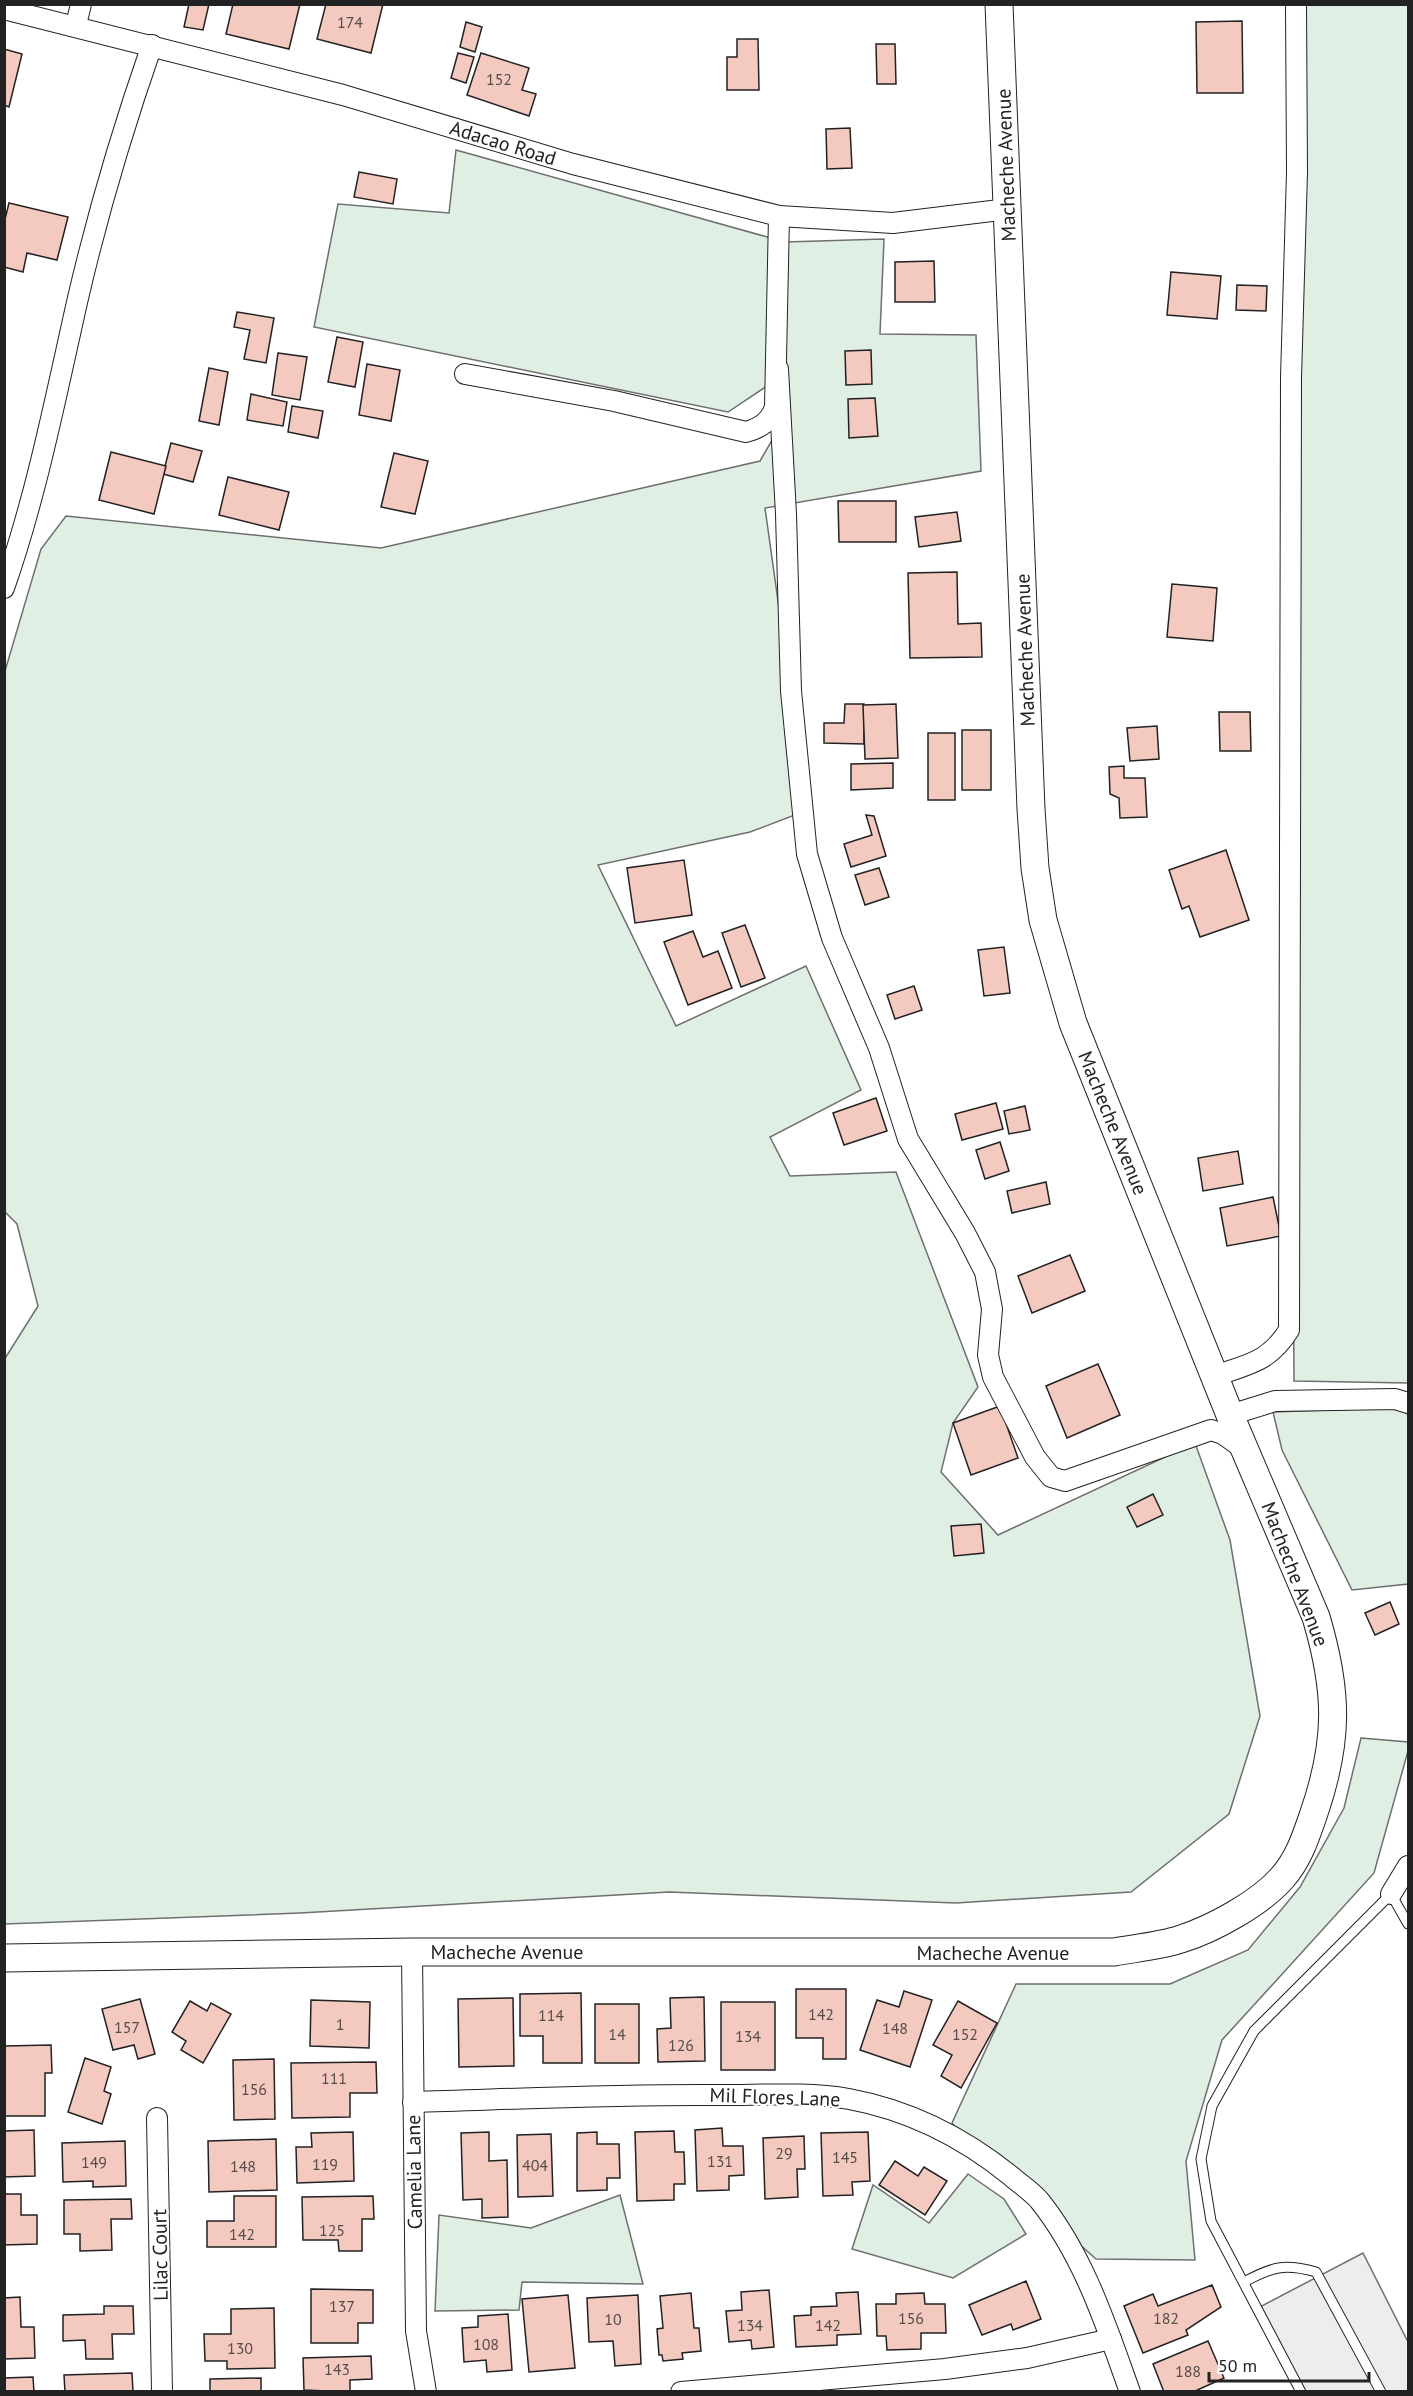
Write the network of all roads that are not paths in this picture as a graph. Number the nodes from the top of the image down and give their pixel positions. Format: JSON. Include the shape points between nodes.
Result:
{"nodes":[{"id":1,"x":81,"y":4,"type":"edge"},
{"id":2,"x":999,"y":4,"type":"edge"},
{"id":3,"x":1296,"y":4,"type":"edge"},
{"id":4,"x":4,"y":9,"type":"edge"},
{"id":5,"x":76,"y":25,"type":"junction"},
{"id":6,"x":152,"y":45,"type":"junction"},
{"id":7,"x":1008,"y":209,"type":"junction"},
{"id":8,"x":779,"y":216,"type":"junction"},
{"id":9,"x":777,"y":369,"type":"junction"},
{"id":10,"x":465,"y":374,"type":"dead end"},
{"id":11,"x":4,"y":588,"type":"edge"},
{"id":12,"x":1215,"y":1376,"type":"junction"},
{"id":13,"x":1408,"y":1403,"type":"edge"},
{"id":14,"x":1230,"y":1415,"type":"junction"},
{"id":15,"x":1246,"y":1451,"type":"junction"},
{"id":16,"x":1408,"y":1866,"type":"edge"},
{"id":17,"x":1391,"y":1894,"type":"junction"},
{"id":18,"x":1408,"y":1924,"type":"edge"},
{"id":19,"x":412,"y":1952,"type":"junction"},
{"id":20,"x":4,"y":1958,"type":"edge"},
{"id":21,"x":413,"y":2102,"type":"junction"},
{"id":22,"x":157,"y":2118,"type":"dead end"},
{"id":23,"x":1244,"y":2282,"type":"junction"},
{"id":24,"x":1111,"y":2339,"type":"junction"},
{"id":25,"x":162,"y":2391,"type":"edge"},
{"id":26,"x":426,"y":2391,"type":"edge"},
{"id":27,"x":681,"y":2391,"type":"edge"},
{"id":28,"x":1130,"y":2391,"type":"edge"},
{"id":29,"x":1301,"y":2391,"type":"edge"},
{"id":30,"x":1381,"y":2391,"type":"edge"}],
"edges":[{"from":1,"to":5,"type":"street"},
{"from":2,"to":7,"type":"main road","name":"Macheche Avenue"},
{"from":3,"to":12,"type":"street","via":[[1297,172],[1291,378],[1289,1330],[1277,1349],[1261,1360]]},
{"from":4,"to":5,"type":"street","name":"Adacao Road"},
{"from":5,"to":6,"type":"street","name":"Adacao Road"},
{"from":6,"to":8,"type":"street","name":"Adacao Road","via":[[343,95],[573,164]]},
{"from":6,"to":11,"type":"street","via":[[123,126],[51,423]]},
{"from":7,"to":8,"type":"street","name":"Adacao Road","via":[[893,224]]},
{"from":7,"to":12,"type":"main road","name":"Macheche Avenue","via":[[1031,809],[1043,920],[1073,1023]]},
{"from":8,"to":9,"type":"street"},
{"from":9,"to":10,"type":"street","via":[[772,416],[757,429],[746,432],[614,401]]},
{"from":9,"to":15,"type":"street","via":[[791,691],[807,854],[832,938],[879,1048],[908,1139],[985,1272],[992,1309],[988,1354],[993,1377],[1035,1457],[1051,1477],[1065,1481],[1079,1478],[1211,1430]]},
{"from":12,"to":14,"type":"main road","name":"Macheche Avenue"},
{"from":13,"to":14,"type":"street","via":[[1275,1401]]},
{"from":14,"to":15,"type":"main road","name":"Macheche Avenue"},
{"from":15,"to":19,"type":"main road","name":"Macheche Avenue","via":[[1316,1617],[1328,1657],[1334,1698],[1326,1777],[1303,1848],[1282,1879],[1236,1914],[1182,1939],[1114,1952]]},
{"from":16,"to":17,"type":"street"},
{"from":17,"to":18,"type":"lane"},
{"from":17,"to":23,"type":"lane","via":[[1254,2031],[1212,2106],[1201,2159],[1211,2220]]},
{"from":19,"to":20,"type":"main road","name":"Macheche Avenue"},
{"from":19,"to":21,"type":"street","name":"Camelia Lane"},
{"from":21,"to":24,"type":"street","name":"Mil Flores Lane","via":[[666,2095],[824,2096],[911,2118],[967,2144],[1037,2197],[1067,2240]]},
{"from":21,"to":26,"type":"street","name":"Camelia Lane","via":[[416,2331]]},
{"from":22,"to":25,"type":"street","name":"Lilac Court"},
{"from":23,"to":29,"type":"lane"},
{"from":23,"to":30,"type":"lane","via":[[1268,2270],[1293,2265],[1316,2272]]},
{"from":24,"to":27,"type":"street","via":[[1028,2358],[945,2369]]},
{"from":24,"to":28,"type":"street","name":"Mil Flores Lane"}]}
